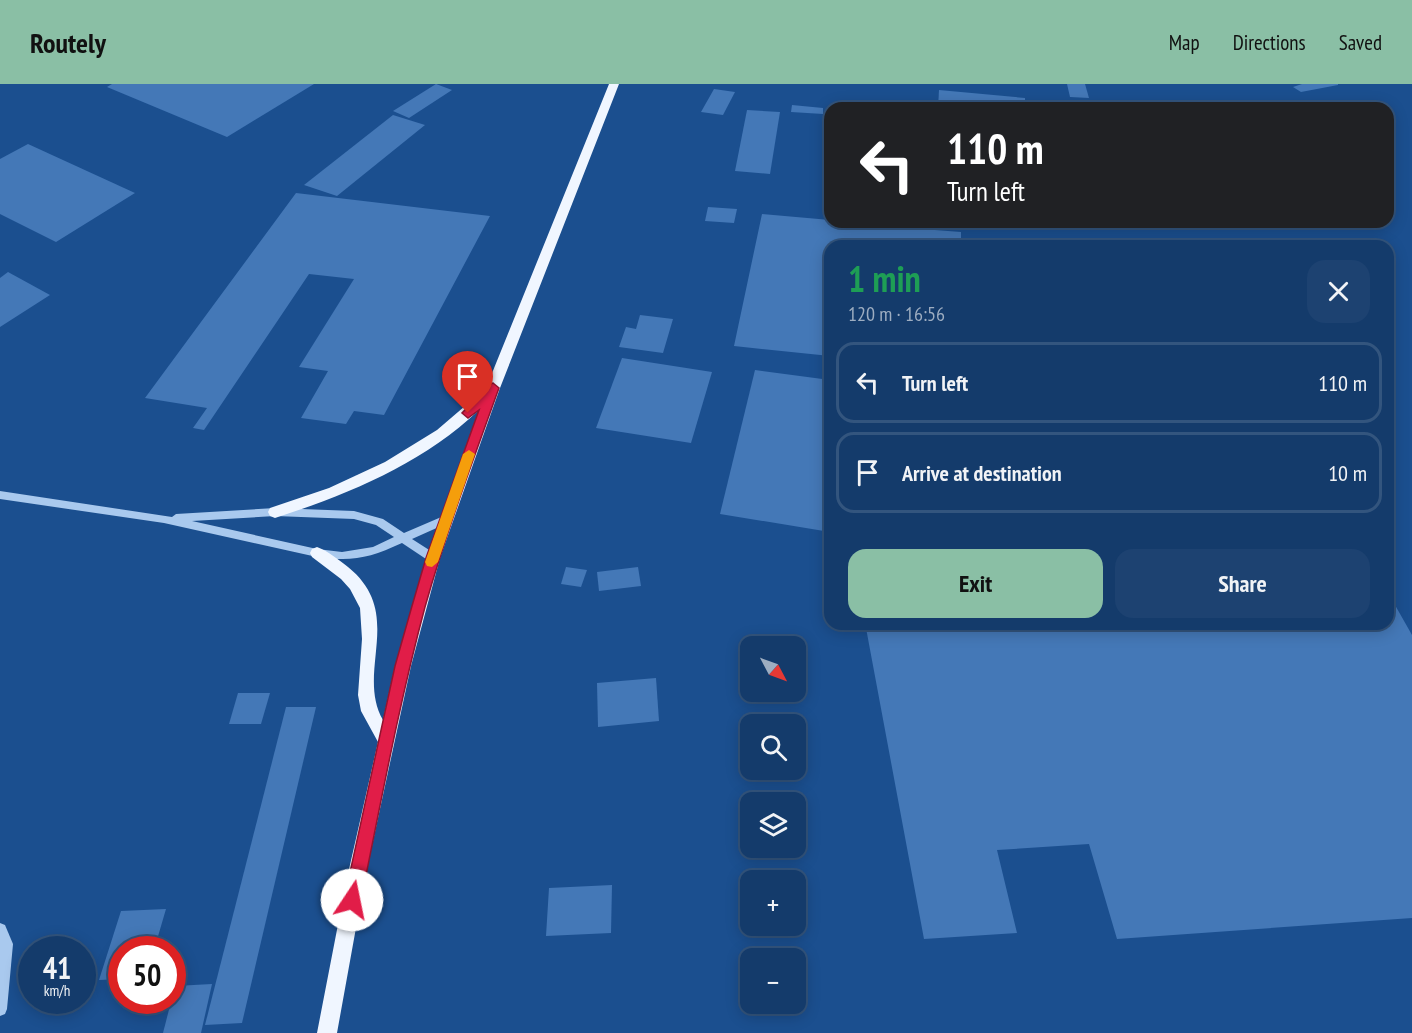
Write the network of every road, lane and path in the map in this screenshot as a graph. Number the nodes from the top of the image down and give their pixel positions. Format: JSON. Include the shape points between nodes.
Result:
{"nodes":[{"id":1,"x":614,"y":84,"type":"edge"},
{"id":2,"x":493,"y":388,"type":"junction"},
{"id":3,"x":0,"y":495,"type":"edge"},
{"id":4,"x":275,"y":512,"type":"junction"},
{"id":5,"x":164,"y":519,"type":"junction"},
{"id":6,"x":446,"y":519,"type":"junction"},
{"id":7,"x":406,"y":538,"type":"junction"},
{"id":8,"x":317,"y":553,"type":"junction"},
{"id":9,"x":433,"y":558,"type":"junction"},
{"id":10,"x":386,"y":741,"type":"junction"},
{"id":11,"x":0,"y":930,"type":"edge"},
{"id":12,"x":0,"y":1009,"type":"edge"},
{"id":13,"x":327,"y":1033,"type":"edge"}],
"edges":[{"from":1,"to":2,"type":"main road"},
{"from":2,"to":4,"type":"main road","via":[[438,438],[402,461],[363,481]]},
{"from":2,"to":6,"type":"main road"},
{"from":3,"to":5,"type":"street"},
{"from":4,"to":5,"type":"street"},
{"from":4,"to":7,"type":"street","via":[[360,516]]},
{"from":5,"to":8,"type":"street"},
{"from":6,"to":7,"type":"street"},
{"from":6,"to":9,"type":"main road"},
{"from":7,"to":8,"type":"street","via":[[359,555]]},
{"from":7,"to":9,"type":"street"},
{"from":8,"to":10,"type":"main road","via":[[348,574],[369,609],[372,628],[366,699]]},
{"from":9,"to":10,"type":"main road"},
{"from":10,"to":13,"type":"main road"},
{"from":11,"to":12,"type":"street","via":[[6,944]]}]}
